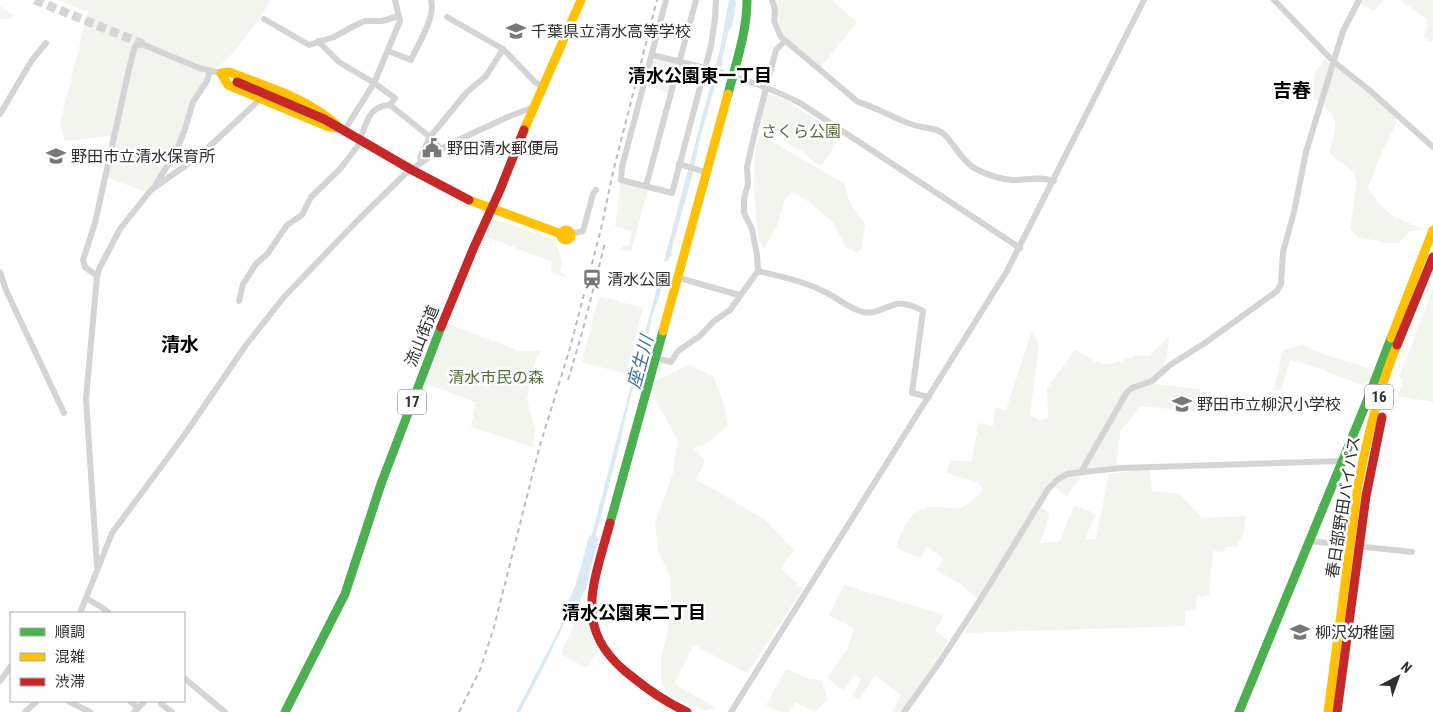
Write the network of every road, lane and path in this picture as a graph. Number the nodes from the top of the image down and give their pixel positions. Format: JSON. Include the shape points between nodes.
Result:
{"nodes":[{"id":1,"x":395,"y":0,"type":"edge"},
{"id":2,"x":431,"y":0,"type":"edge"},
{"id":3,"x":581,"y":0,"type":"edge"},
{"id":4,"x":666,"y":0,"type":"edge"},
{"id":5,"x":696,"y":0,"type":"edge"},
{"id":6,"x":716,"y":0,"type":"edge"},
{"id":7,"x":747,"y":0,"type":"edge"},
{"id":8,"x":772,"y":0,"type":"edge"},
{"id":9,"x":1144,"y":0,"type":"edge"},
{"id":10,"x":1274,"y":0,"type":"edge"},
{"id":11,"x":1359,"y":0,"type":"edge"},
{"id":12,"x":399,"y":16,"type":"junction"},
{"id":13,"x":447,"y":17,"type":"dead end"},
{"id":14,"x":264,"y":19,"type":"dead end"},
{"id":15,"x":318,"y":41,"type":"junction"},
{"id":16,"x":785,"y":41,"type":"junction"},
{"id":17,"x":46,"y":43,"type":"dead end"},
{"id":18,"x":503,"y":49,"type":"junction"},
{"id":19,"x":388,"y":51,"type":"junction"},
{"id":20,"x":652,"y":55,"type":"junction"},
{"id":21,"x":680,"y":62,"type":"junction"},
{"id":22,"x":1334,"y":62,"type":"junction"},
{"id":23,"x":707,"y":69,"type":"junction"},
{"id":24,"x":210,"y":71,"type":"junction"},
{"id":25,"x":220,"y":73,"type":"junction"},
{"id":26,"x":729,"y":76,"type":"junction"},
{"id":27,"x":237,"y":82,"type":"dead end"},
{"id":28,"x":374,"y":83,"type":"junction"},
{"id":29,"x":543,"y":86,"type":"junction"},
{"id":30,"x":767,"y":87,"type":"junction"},
{"id":31,"x":259,"y":98,"type":"junction"},
{"id":32,"x":390,"y":105,"type":"junction"},
{"id":33,"x":534,"y":107,"type":"junction"},
{"id":34,"x":0,"y":114,"type":"edge"},
{"id":35,"x":342,"y":130,"type":"junction"},
{"id":36,"x":430,"y":137,"type":"junction"},
{"id":37,"x":361,"y":140,"type":"junction"},
{"id":38,"x":1433,"y":147,"type":"edge"},
{"id":39,"x":441,"y":149,"type":"junction"},
{"id":40,"x":422,"y":162,"type":"junction"},
{"id":41,"x":682,"y":165,"type":"junction"},
{"id":42,"x":412,"y":170,"type":"junction"},
{"id":43,"x":701,"y":171,"type":"junction"},
{"id":44,"x":1054,"y":180,"type":"junction"},
{"id":45,"x":156,"y":185,"type":"junction"},
{"id":46,"x":646,"y":186,"type":"junction"},
{"id":47,"x":596,"y":190,"type":"dead end"},
{"id":48,"x":491,"y":210,"type":"junction"},
{"id":49,"x":1433,"y":230,"type":"edge"},
{"id":50,"x":566,"y":234,"type":"joint"},
{"id":51,"x":1020,"y":248,"type":"junction"},
{"id":52,"x":1433,"y":257,"type":"edge"},
{"id":53,"x":758,"y":271,"type":"junction"},
{"id":54,"x":0,"y":272,"type":"edge"},
{"id":55,"x":97,"y":276,"type":"junction"},
{"id":56,"x":1433,"y":276,"type":"edge"},
{"id":57,"x":676,"y":277,"type":"junction"},
{"id":58,"x":739,"y":295,"type":"junction"},
{"id":59,"x":239,"y":301,"type":"dead end"},
{"id":60,"x":655,"y":358,"type":"junction"},
{"id":61,"x":929,"y":397,"type":"junction"},
{"id":62,"x":64,"y":412,"type":"dead end"},
{"id":63,"x":1342,"y":461,"type":"junction"},
{"id":64,"x":1081,"y":472,"type":"junction"},
{"id":65,"x":1310,"y":541,"type":"junction"},
{"id":66,"x":1354,"y":545,"type":"junction"},
{"id":67,"x":1412,"y":552,"type":"dead end"},
{"id":68,"x":97,"y":568,"type":"junction"},
{"id":69,"x":86,"y":598,"type":"junction"},
{"id":70,"x":80,"y":612,"type":"edge"},
{"id":71,"x":107,"y":612,"type":"edge"},
{"id":72,"x":10,"y":667,"type":"edge"},
{"id":73,"x":185,"y":679,"type":"edge"},
{"id":74,"x":0,"y":681,"type":"edge"},
{"id":75,"x":36,"y":702,"type":"edge"},
{"id":76,"x":70,"y":702,"type":"edge"},
{"id":77,"x":161,"y":702,"type":"edge"},
{"id":78,"x":1337,"y":710,"type":"edge"},
{"id":79,"x":25,"y":712,"type":"edge"},
{"id":80,"x":90,"y":712,"type":"edge"},
{"id":81,"x":172,"y":712,"type":"edge"},
{"id":82,"x":225,"y":712,"type":"edge"},
{"id":83,"x":285,"y":712,"type":"edge"},
{"id":84,"x":688,"y":712,"type":"edge"},
{"id":85,"x":731,"y":712,"type":"edge"},
{"id":86,"x":904,"y":712,"type":"edge"},
{"id":87,"x":1239,"y":712,"type":"edge"},
{"id":88,"x":1327,"y":712,"type":"edge"}],
"edges":[{"from":1,"to":12,"type":"street"},
{"from":2,"to":19,"type":"street","via":[[431,16],[411,60]]},
{"from":3,"to":29,"type":"main road","name":"流山街道","number":"17"},
{"from":4,"to":20,"type":"street"},
{"from":5,"to":21,"type":"street"},
{"from":6,"to":23,"type":"street"},
{"from":7,"to":26,"type":"main road","via":[[744,35]]},
{"from":8,"to":16,"type":"street","via":[[776,29]]},
{"from":9,"to":44,"type":"street"},
{"from":10,"to":22,"type":"street"},
{"from":11,"to":22,"type":"street","via":[[1346,22]]},
{"from":12,"to":15,"type":"street","via":[[365,21],[334,38]]},
{"from":12,"to":19,"type":"street"},
{"from":13,"to":18,"type":"street"},
{"from":14,"to":15,"type":"street","via":[[310,45]]},
{"from":15,"to":28,"type":"street","via":[[339,62]]},
{"from":16,"to":30,"type":"street","via":[[776,50]]},
{"from":16,"to":44,"type":"street","via":[[858,102],[944,134],[976,170],[1012,180]]},
{"from":17,"to":34,"type":"street","via":[[32,60]]},
{"from":18,"to":29,"type":"street"},
{"from":18,"to":36,"type":"street","via":[[486,76]]},
{"from":19,"to":28,"type":"street"},
{"from":20,"to":21,"type":"street"},
{"from":20,"to":46,"type":"street","via":[[621,180]]},
{"from":21,"to":23,"type":"street"},
{"from":21,"to":46,"type":"street"},
{"from":22,"to":38,"type":"street"},
{"from":22,"to":64,"type":"street","via":[[1306,152],[1277,291],[1170,364],[1152,382],[1127,392]]},
{"from":23,"to":26,"type":"street"},
{"from":23,"to":41,"type":"street"},
{"from":24,"to":25,"type":"street"},
{"from":24,"to":45,"type":"street","via":[[193,102],[177,150]]},
{"from":24,"to":55,"type":"street","via":[[142,44],[136,46],[95,222],[83,260],[85,267]]},
{"from":25,"to":31,"type":"main road","via":[[228,85]]},
{"from":25,"to":35,"type":"main road","via":[[238,75],[311,106],[334,120]]},
{"from":26,"to":30,"type":"street"},
{"from":26,"to":43,"type":"main road"},
{"from":27,"to":35,"type":"main road"},
{"from":28,"to":32,"type":"street","via":[[395,98]]},
{"from":28,"to":35,"type":"street"},
{"from":29,"to":33,"type":"main road","name":"流山街道","number":"17"},
{"from":30,"to":51,"type":"street","via":[[800,103]]},
{"from":30,"to":53,"type":"street","via":[[747,167],[748,184],[744,199],[744,213],[752,229]]},
{"from":31,"to":35,"type":"main road"},
{"from":31,"to":45,"type":"street","via":[[199,156]]},
{"from":32,"to":36,"type":"street"},
{"from":32,"to":37,"type":"street","via":[[379,107],[368,116]]},
{"from":33,"to":39,"type":"street"},
{"from":33,"to":48,"type":"main road","name":"流山街道","number":"17"},
{"from":35,"to":37,"type":"main road"},
{"from":36,"to":39,"type":"street"},
{"from":36,"to":40,"type":"street","via":[[420,157]]},
{"from":37,"to":42,"type":"main road"},
{"from":37,"to":59,"type":"street","via":[[341,168],[310,197],[302,215],[287,225],[268,253],[256,264],[243,284]]},
{"from":39,"to":40,"type":"street"},
{"from":40,"to":42,"type":"street"},
{"from":41,"to":43,"type":"street"},
{"from":41,"to":46,"type":"street","via":[[672,193]]},
{"from":42,"to":48,"type":"main road"},
{"from":42,"to":68,"type":"street","via":[[350,228],[272,311],[112,533]]},
{"from":43,"to":57,"type":"main road"},
{"from":44,"to":51,"type":"street"},
{"from":45,"to":55,"type":"street","via":[[120,229]]},
{"from":47,"to":50,"type":"street","via":[[583,231]]},
{"from":48,"to":50,"type":"main road"},
{"from":48,"to":83,"type":"main road","name":"流山街道","number":"17","via":[[384,475],[345,594]]},
{"from":49,"to":63,"type":"main road"},
{"from":51,"to":61,"type":"street"},
{"from":52,"to":66,"type":"main road","name":"春日部野田バイパス","number":"16","via":[[1380,394],[1364,454]]},
{"from":53,"to":58,"type":"street"},
{"from":53,"to":61,"type":"street","via":[[828,293],[864,313],[900,304],[923,311],[912,393]]},
{"from":54,"to":62,"type":"street"},
{"from":55,"to":68,"type":"street","via":[[86,399]]},
{"from":56,"to":66,"type":"main road","name":"春日部野田バイパス","number":"16","via":[[1387,395]]},
{"from":57,"to":58,"type":"street"},
{"from":57,"to":60,"type":"main road"},
{"from":58,"to":60,"type":"street","via":[[730,310],[678,351],[670,362]]},
{"from":60,"to":84,"type":"main road","via":[[593,586],[591,614],[597,638],[609,658],[645,687]]},
{"from":61,"to":85,"type":"street"},
{"from":63,"to":64,"type":"street"},
{"from":63,"to":65,"type":"main road"},
{"from":64,"to":86,"type":"street","via":[[1067,474],[1048,489],[979,607]]},
{"from":65,"to":66,"type":"street"},
{"from":65,"to":87,"type":"main road"},
{"from":66,"to":67,"type":"street"},
{"from":66,"to":78,"type":"main road","name":"春日部野田バイパス","number":"16","via":[[1349,628]]},
{"from":66,"to":88,"type":"main road","name":"春日部野田バイパス","number":"16"},
{"from":68,"to":69,"type":"street"},
{"from":69,"to":70,"type":"street"},
{"from":69,"to":71,"type":"street"},
{"from":72,"to":74,"type":"street"},
{"from":73,"to":82,"type":"street"},
{"from":75,"to":79,"type":"street"},
{"from":76,"to":80,"type":"street"},
{"from":77,"to":81,"type":"street"}]}
